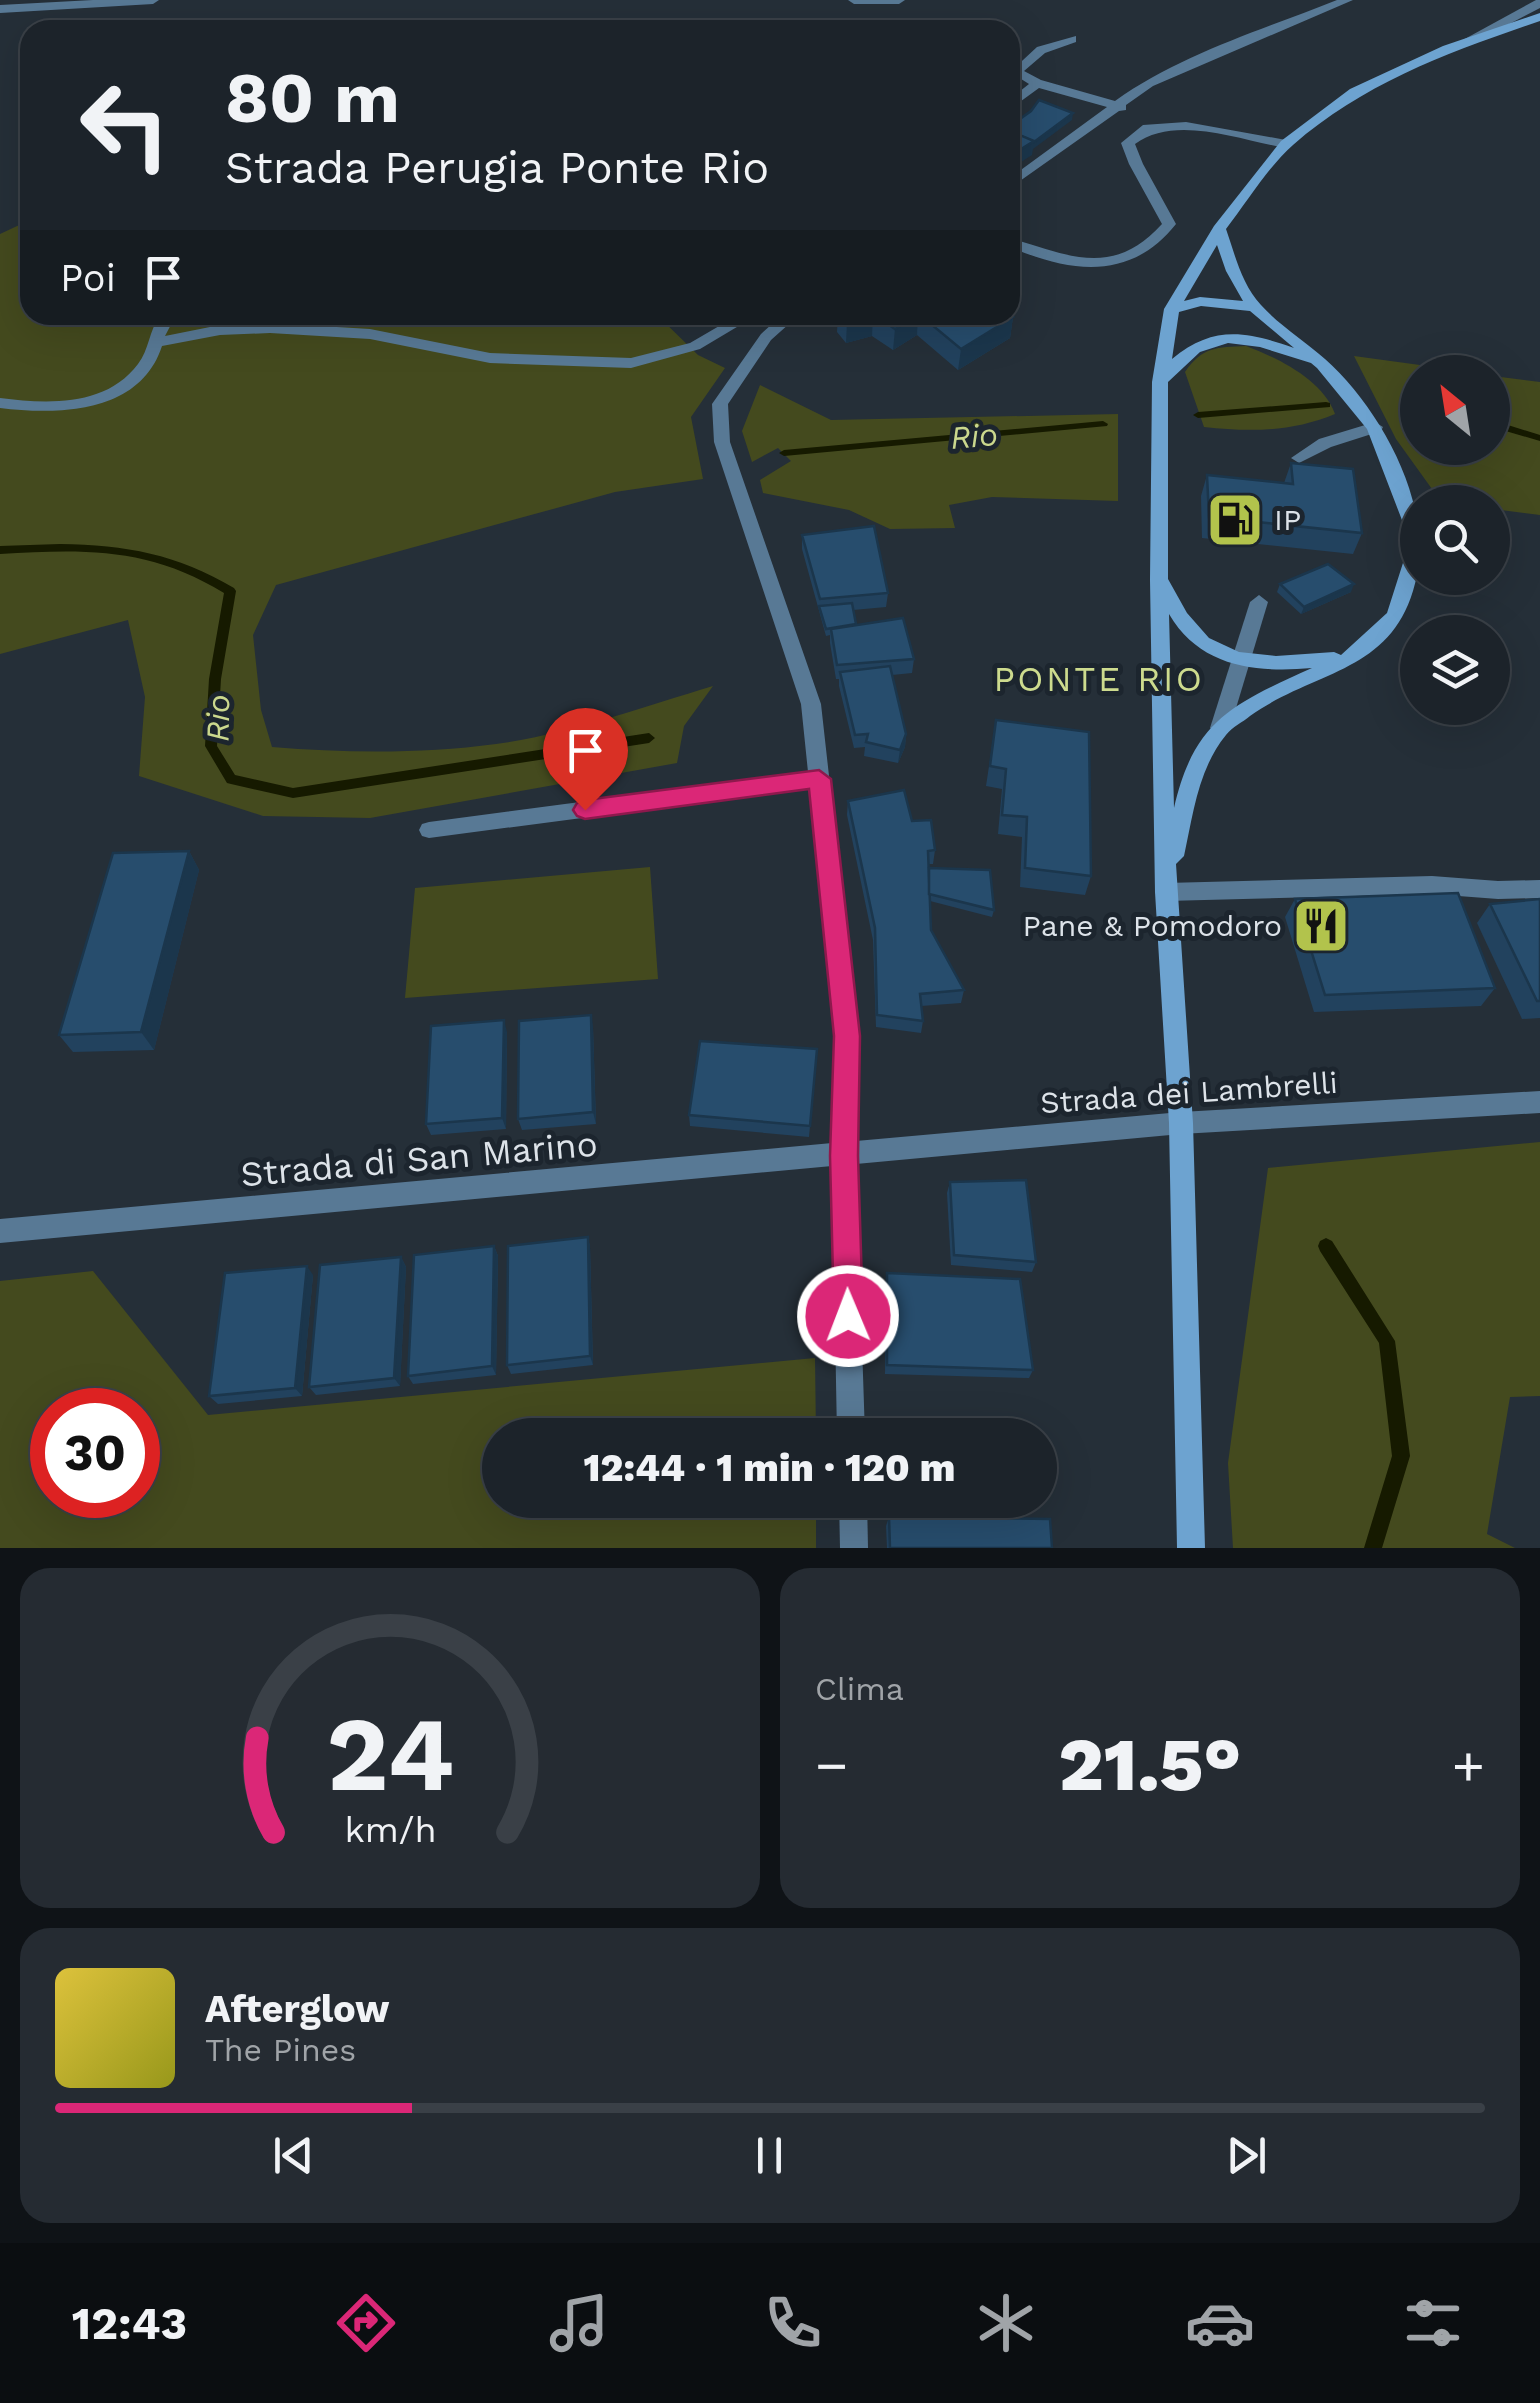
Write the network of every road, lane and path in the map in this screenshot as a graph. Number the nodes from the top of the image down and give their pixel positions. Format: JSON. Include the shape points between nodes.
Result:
{"nodes":[{"id":1,"x":38,"y":0,"type":"edge"},
{"id":2,"x":152,"y":0,"type":"edge"},
{"id":3,"x":854,"y":0,"type":"edge"},
{"id":4,"x":899,"y":0,"type":"edge"},
{"id":5,"x":1347,"y":0,"type":"edge"},
{"id":6,"x":1540,"y":2,"type":"edge"},
{"id":7,"x":0,"y":8,"type":"edge"},
{"id":8,"x":22,"y":8,"type":"junction"},
{"id":9,"x":1540,"y":17,"type":"edge"},
{"id":10,"x":1072,"y":39,"type":"dead end"},
{"id":11,"x":1467,"y":41,"type":"junction"},
{"id":12,"x":1020,"y":69,"type":"edge"},
{"id":13,"x":1020,"y":74,"type":"edge"},
{"id":14,"x":1037,"y":84,"type":"junction"},
{"id":15,"x":1020,"y":97,"type":"edge"},
{"id":16,"x":1122,"y":107,"type":"junction"},
{"id":17,"x":1286,"y":144,"type":"junction"},
{"id":18,"x":1020,"y":177,"type":"edge"},
{"id":19,"x":1219,"y":230,"type":"junction"},
{"id":20,"x":1020,"y":247,"type":"edge"},
{"id":21,"x":1254,"y":307,"type":"junction"},
{"id":22,"x":1172,"y":310,"type":"junction"},
{"id":23,"x":163,"y":325,"type":"edge"},
{"id":24,"x":732,"y":325,"type":"edge"},
{"id":25,"x":780,"y":325,"type":"edge"},
{"id":26,"x":154,"y":343,"type":"junction"},
{"id":27,"x":1323,"y":365,"type":"junction"},
{"id":28,"x":1160,"y":382,"type":"junction"},
{"id":29,"x":0,"y":404,"type":"edge"},
{"id":30,"x":1375,"y":427,"type":"junction"},
{"id":31,"x":1299,"y":458,"type":"dead end"},
{"id":32,"x":1400,"y":493,"type":"edge"},
{"id":33,"x":1159,"y":580,"type":"junction"},
{"id":34,"x":1402,"y":595,"type":"edge"},
{"id":35,"x":1259,"y":602,"type":"dead end"},
{"id":36,"x":1352,"y":657,"type":"junction"},
{"id":37,"x":1240,"y":662,"type":"junction"},
{"id":38,"x":1220,"y":728,"type":"junction"},
{"id":39,"x":819,"y":779,"type":"junction"},
{"id":40,"x":429,"y":830,"type":"dead end"},
{"id":41,"x":1540,"y":889,"type":"edge"},
{"id":42,"x":1166,"y":892,"type":"junction"},
{"id":43,"x":1540,"y":1102,"type":"edge"},
{"id":44,"x":1181,"y":1123,"type":"junction"},
{"id":45,"x":844,"y":1156,"type":"junction"},
{"id":46,"x":0,"y":1231,"type":"edge"},
{"id":47,"x":852,"y":1418,"type":"edge"},
{"id":48,"x":853,"y":1518,"type":"edge"},
{"id":49,"x":854,"y":1548,"type":"edge"},
{"id":50,"x":1191,"y":1548,"type":"edge"}],
"edges":[{"from":1,"to":8,"type":"street"},
{"from":2,"to":8,"type":"street"},
{"from":3,"to":4,"type":"street"},
{"from":5,"to":16,"type":"street","via":[[1185,65]]},
{"from":6,"to":11,"type":"street"},
{"from":7,"to":8,"type":"street"},
{"from":9,"to":11,"type":"main road"},
{"from":10,"to":12,"type":"street","via":[[1042,50]]},
{"from":11,"to":17,"type":"main road","via":[[1355,92]]},
{"from":13,"to":14,"type":"street"},
{"from":14,"to":15,"type":"street"},
{"from":14,"to":16,"type":"street"},
{"from":16,"to":18,"type":"street"},
{"from":17,"to":19,"type":"main road"},
{"from":17,"to":20,"type":"street","via":[[1186,126],[1148,128],[1128,144],[1169,224],[1155,244],[1124,259],[1085,264]]},
{"from":19,"to":21,"type":"main road"},
{"from":19,"to":22,"type":"main road"},
{"from":21,"to":22,"type":"main road","via":[[1200,300]]},
{"from":21,"to":27,"type":"main road"},
{"from":22,"to":28,"type":"main road"},
{"from":23,"to":26,"type":"street"},
{"from":24,"to":26,"type":"street","via":[[695,346],[631,363],[490,358],[370,334],[270,328]]},
{"from":25,"to":39,"type":"street","via":[[720,404],[722,442],[811,704]]},
{"from":26,"to":29,"type":"street","via":[[148,363],[126,385],[74,407]]},
{"from":27,"to":28,"type":"main road","via":[[1263,342],[1230,338],[1182,352]]},
{"from":27,"to":30,"type":"main road"},
{"from":28,"to":33,"type":"main road"},
{"from":30,"to":31,"type":"street"},
{"from":30,"to":32,"type":"main road"},
{"from":33,"to":37,"type":"main road","via":[[1188,628]]},
{"from":33,"to":42,"type":"main road"},
{"from":34,"to":36,"type":"main road","via":[[1396,616]]},
{"from":35,"to":37,"type":"street"},
{"from":36,"to":37,"type":"main road"},
{"from":36,"to":38,"type":"main road","via":[[1256,702]]},
{"from":37,"to":38,"type":"street"},
{"from":38,"to":42,"type":"main road","via":[[1191,779]]},
{"from":39,"to":40,"type":"street"},
{"from":39,"to":45,"type":"street","via":[[847,1036]]},
{"from":41,"to":42,"type":"street","via":[[1432,884]]},
{"from":42,"to":44,"type":"main road"},
{"from":43,"to":44,"type":"street","name":"Strada dei Lambrelli"},
{"from":44,"to":45,"type":"street","name":"Strada dei Lambrelli"},
{"from":44,"to":50,"type":"main road"},
{"from":45,"to":46,"type":"street","name":"Strada di San Marino"},
{"from":45,"to":47,"type":"street"},
{"from":48,"to":49,"type":"street"}]}
